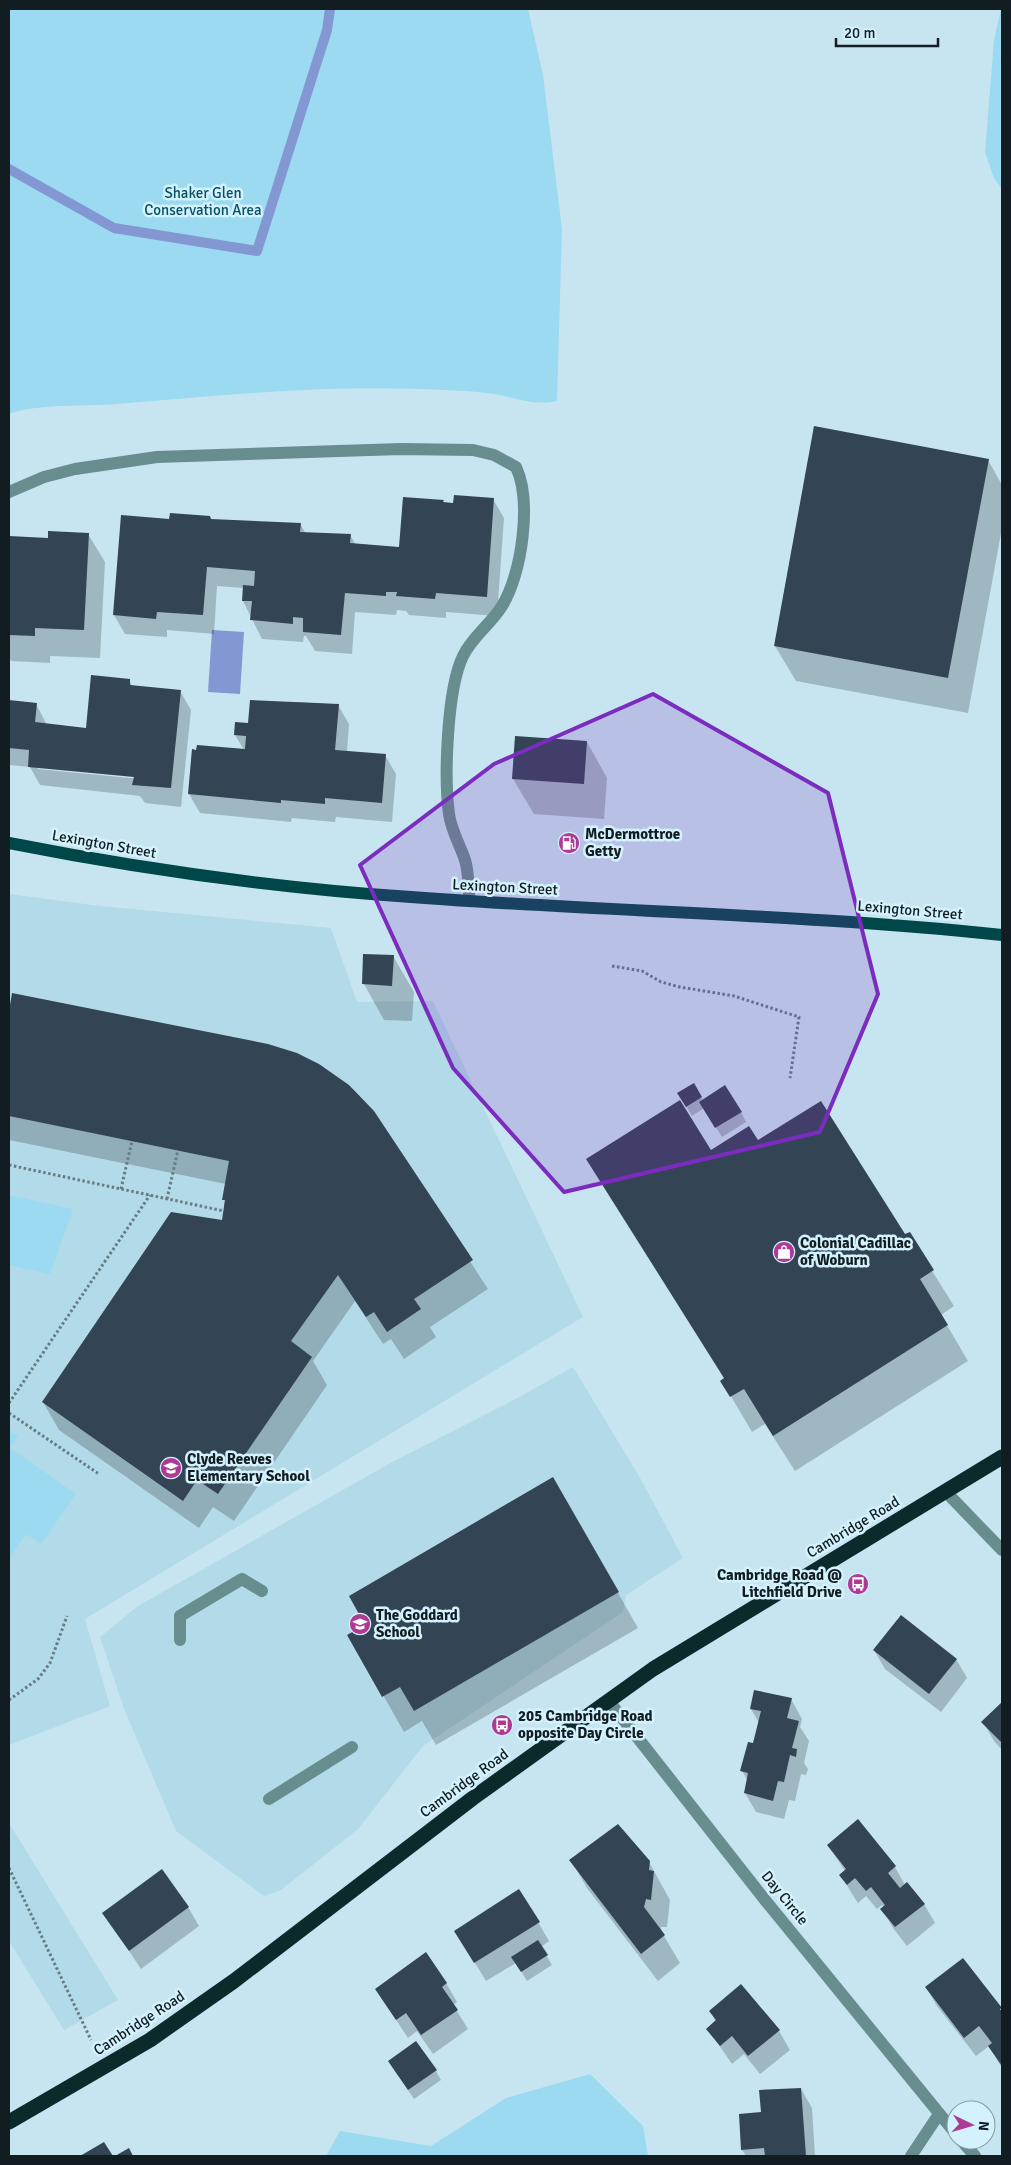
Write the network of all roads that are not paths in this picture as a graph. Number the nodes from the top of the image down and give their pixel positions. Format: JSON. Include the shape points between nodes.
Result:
{"nodes":[{"id":1,"x":9,"y":492,"type":"edge"},
{"id":2,"x":9,"y":843,"type":"edge"},
{"id":3,"x":470,"y":901,"type":"junction"},
{"id":4,"x":1002,"y":935,"type":"edge"},
{"id":5,"x":1002,"y":1457,"type":"edge"},
{"id":6,"x":946,"y":1492,"type":"junction"},
{"id":7,"x":1002,"y":1550,"type":"edge"},
{"id":8,"x":262,"y":1590,"type":"dead end"},
{"id":9,"x":180,"y":1640,"type":"dead end"},
{"id":10,"x":608,"y":1700,"type":"junction"},
{"id":11,"x":352,"y":1747,"type":"dead end"},
{"id":12,"x":269,"y":1799,"type":"dead end"},
{"id":13,"x":939,"y":2114,"type":"junction"},
{"id":14,"x":9,"y":2122,"type":"edge"},
{"id":15,"x":946,"y":2122,"type":"edge"},
{"id":16,"x":911,"y":2156,"type":"edge"}],
"edges":[{"from":1,"to":3,"type":"street","via":[[44,477],[75,469],[157,457],[455,450],[489,453],[516,467],[523,486],[522,543],[516,569],[504,604],[462,657],[452,706],[449,814],[466,861]]},
{"from":2,"to":3,"type":"main road","name":"Lexington Street","via":[[172,872]]},
{"from":3,"to":4,"type":"main road","name":"Lexington Street","via":[[871,923]]},
{"from":5,"to":6,"type":"highway","name":"Cambridge Road"},
{"from":6,"to":7,"type":"street"},
{"from":6,"to":10,"type":"highway","name":"Cambridge Road","via":[[724,1625]]},
{"from":8,"to":9,"type":"street","via":[[242,1579],[180,1616]]},
{"from":10,"to":13,"type":"street","name":"Day Circle"},
{"from":10,"to":14,"type":"highway","name":"Cambridge Road","via":[[417,1839],[234,1981],[150,2040]]},
{"from":11,"to":12,"type":"street"},
{"from":13,"to":15,"type":"street","name":"Day Circle"},
{"from":13,"to":16,"type":"street"}]}
